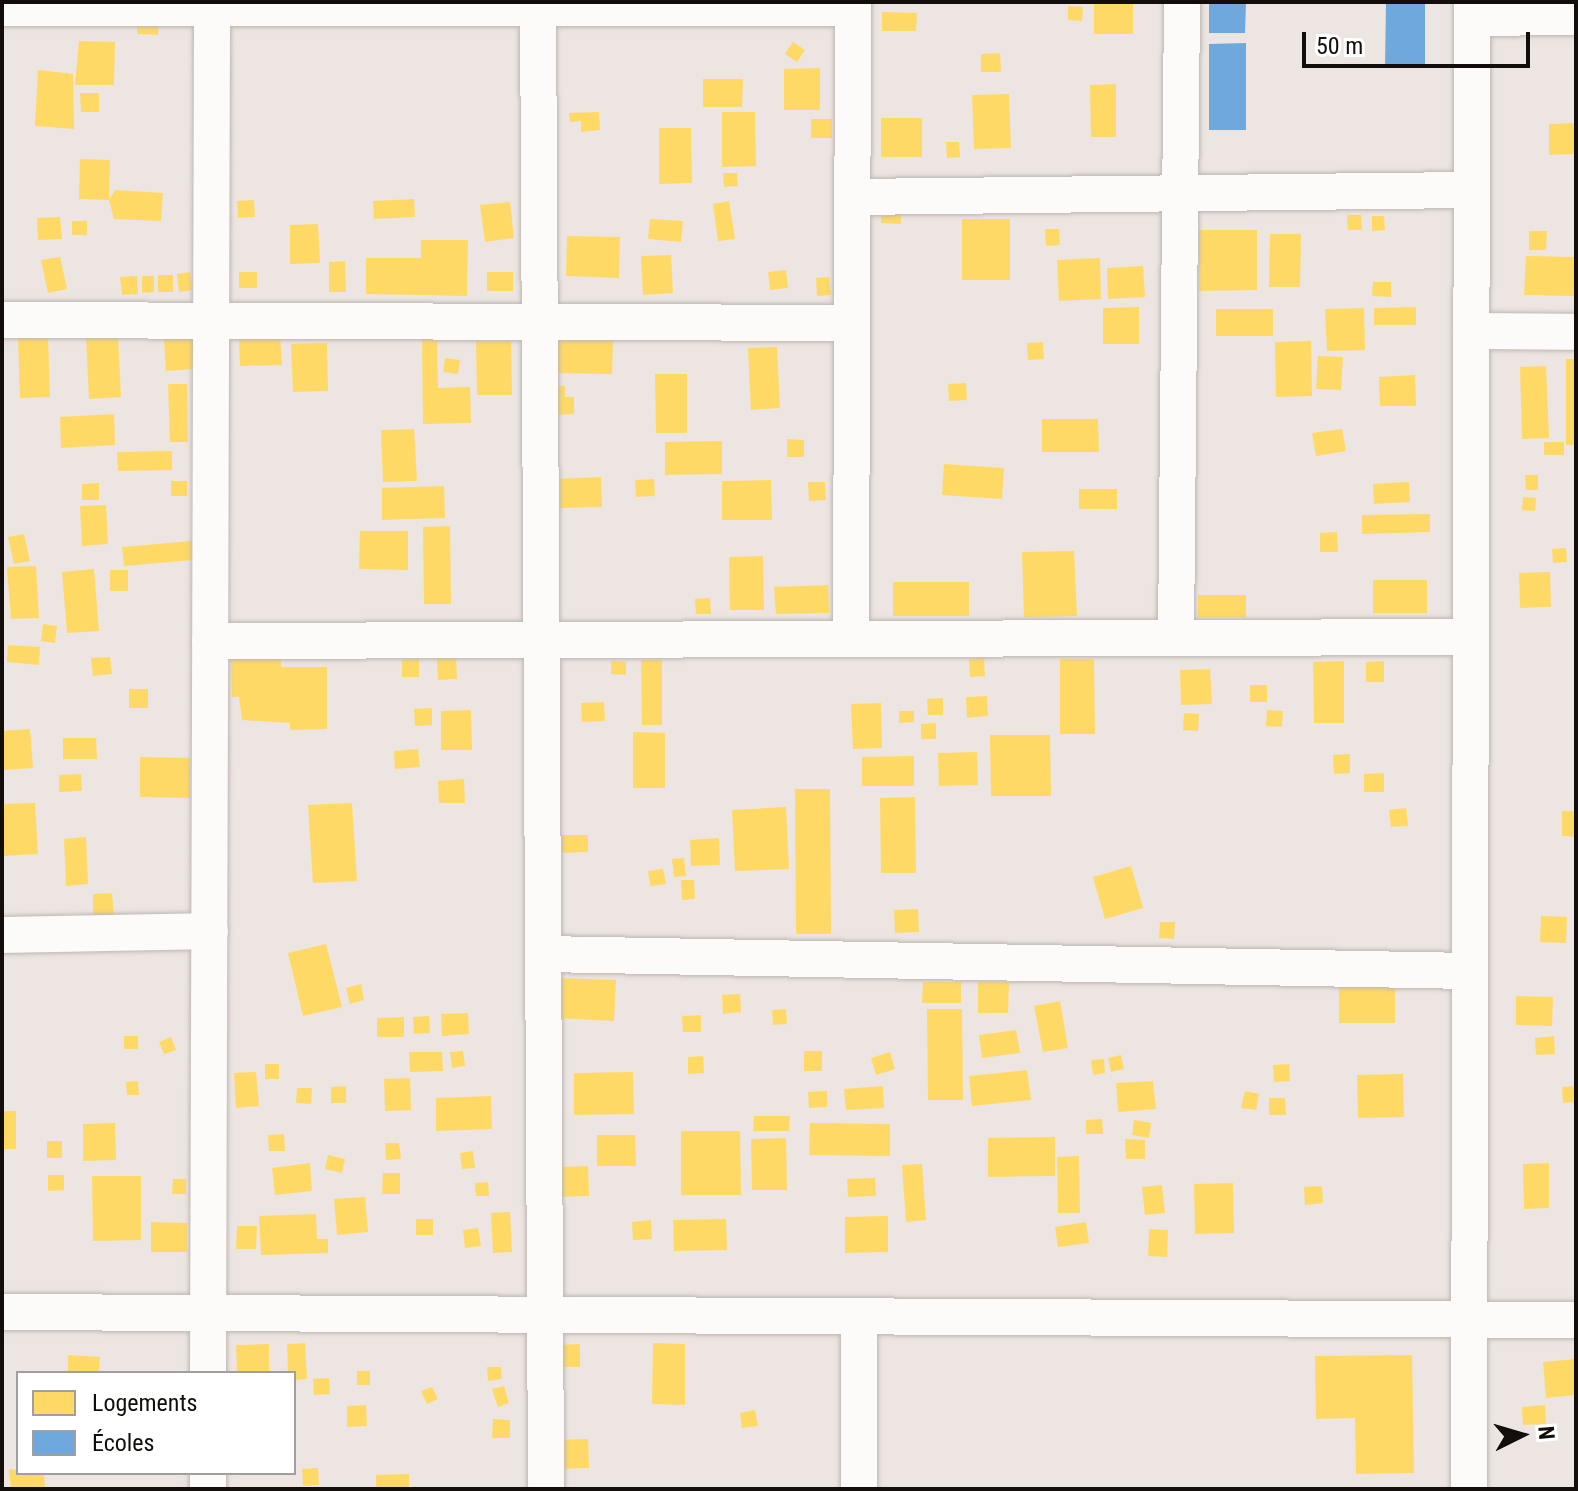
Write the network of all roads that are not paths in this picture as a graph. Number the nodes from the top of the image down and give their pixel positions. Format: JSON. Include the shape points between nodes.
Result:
{"nodes":[{"id":1,"x":1182,"y":2,"type":"edge"},
{"id":2,"x":212,"y":5,"type":"edge"},
{"id":3,"x":538,"y":5,"type":"edge"},
{"id":4,"x":853,"y":5,"type":"edge"},
{"id":5,"x":2,"y":8,"type":"edge"},
{"id":6,"x":1472,"y":10,"type":"edge"},
{"id":7,"x":1576,"y":17,"type":"edge"},
{"id":8,"x":1472,"y":190,"type":"junction"},
{"id":9,"x":1180,"y":193,"type":"junction"},
{"id":10,"x":852,"y":197,"type":"junction"},
{"id":11,"x":2,"y":320,"type":"edge"},
{"id":12,"x":211,"y":321,"type":"junction"},
{"id":13,"x":540,"y":322,"type":"junction"},
{"id":14,"x":852,"y":323,"type":"junction"},
{"id":15,"x":1471,"y":331,"type":"junction"},
{"id":16,"x":1576,"y":332,"type":"edge"},
{"id":17,"x":1471,"y":637,"type":"junction"},
{"id":18,"x":1176,"y":638,"type":"junction"},
{"id":19,"x":851,"y":639,"type":"junction"},
{"id":20,"x":541,"y":640,"type":"junction"},
{"id":21,"x":210,"y":641,"type":"junction"},
{"id":22,"x":210,"y":931,"type":"junction"},
{"id":23,"x":2,"y":935,"type":"edge"},
{"id":24,"x":543,"y":954,"type":"junction"},
{"id":25,"x":1470,"y":971,"type":"junction"},
{"id":26,"x":2,"y":1312,"type":"edge"},
{"id":27,"x":209,"y":1313,"type":"junction"},
{"id":28,"x":545,"y":1315,"type":"junction"},
{"id":29,"x":859,"y":1316,"type":"junction"},
{"id":30,"x":1469,"y":1319,"type":"junction"},
{"id":31,"x":1576,"y":1320,"type":"edge"},
{"id":32,"x":208,"y":1371,"type":"edge"},
{"id":33,"x":546,"y":1489,"type":"edge"},
{"id":34,"x":859,"y":1489,"type":"edge"},
{"id":35,"x":1469,"y":1489,"type":"edge"}],
"edges":[{"from":1,"to":9,"type":"street"},
{"from":2,"to":3,"type":"street"},
{"from":2,"to":5,"type":"street"},
{"from":2,"to":12,"type":"street"},
{"from":3,"to":4,"type":"street"},
{"from":3,"to":13,"type":"street"},
{"from":4,"to":10,"type":"street"},
{"from":6,"to":7,"type":"street"},
{"from":6,"to":8,"type":"street"},
{"from":8,"to":9,"type":"street"},
{"from":8,"to":15,"type":"street"},
{"from":9,"to":10,"type":"street"},
{"from":9,"to":18,"type":"street"},
{"from":10,"to":14,"type":"street"},
{"from":11,"to":12,"type":"street"},
{"from":12,"to":13,"type":"street"},
{"from":12,"to":21,"type":"street"},
{"from":13,"to":14,"type":"street"},
{"from":13,"to":20,"type":"street"},
{"from":14,"to":19,"type":"street"},
{"from":15,"to":16,"type":"street"},
{"from":15,"to":17,"type":"street"},
{"from":17,"to":18,"type":"street"},
{"from":17,"to":25,"type":"street"},
{"from":18,"to":19,"type":"street"},
{"from":19,"to":20,"type":"street"},
{"from":20,"to":21,"type":"street"},
{"from":20,"to":24,"type":"street"},
{"from":21,"to":22,"type":"street"},
{"from":22,"to":23,"type":"street"},
{"from":22,"to":27,"type":"street"},
{"from":24,"to":25,"type":"street"},
{"from":24,"to":28,"type":"street"},
{"from":25,"to":30,"type":"street"},
{"from":26,"to":27,"type":"street"},
{"from":27,"to":28,"type":"street"},
{"from":27,"to":32,"type":"street"},
{"from":28,"to":29,"type":"street"},
{"from":28,"to":33,"type":"street"},
{"from":29,"to":30,"type":"street"},
{"from":29,"to":34,"type":"street"},
{"from":30,"to":31,"type":"street"},
{"from":30,"to":35,"type":"street"}]}
